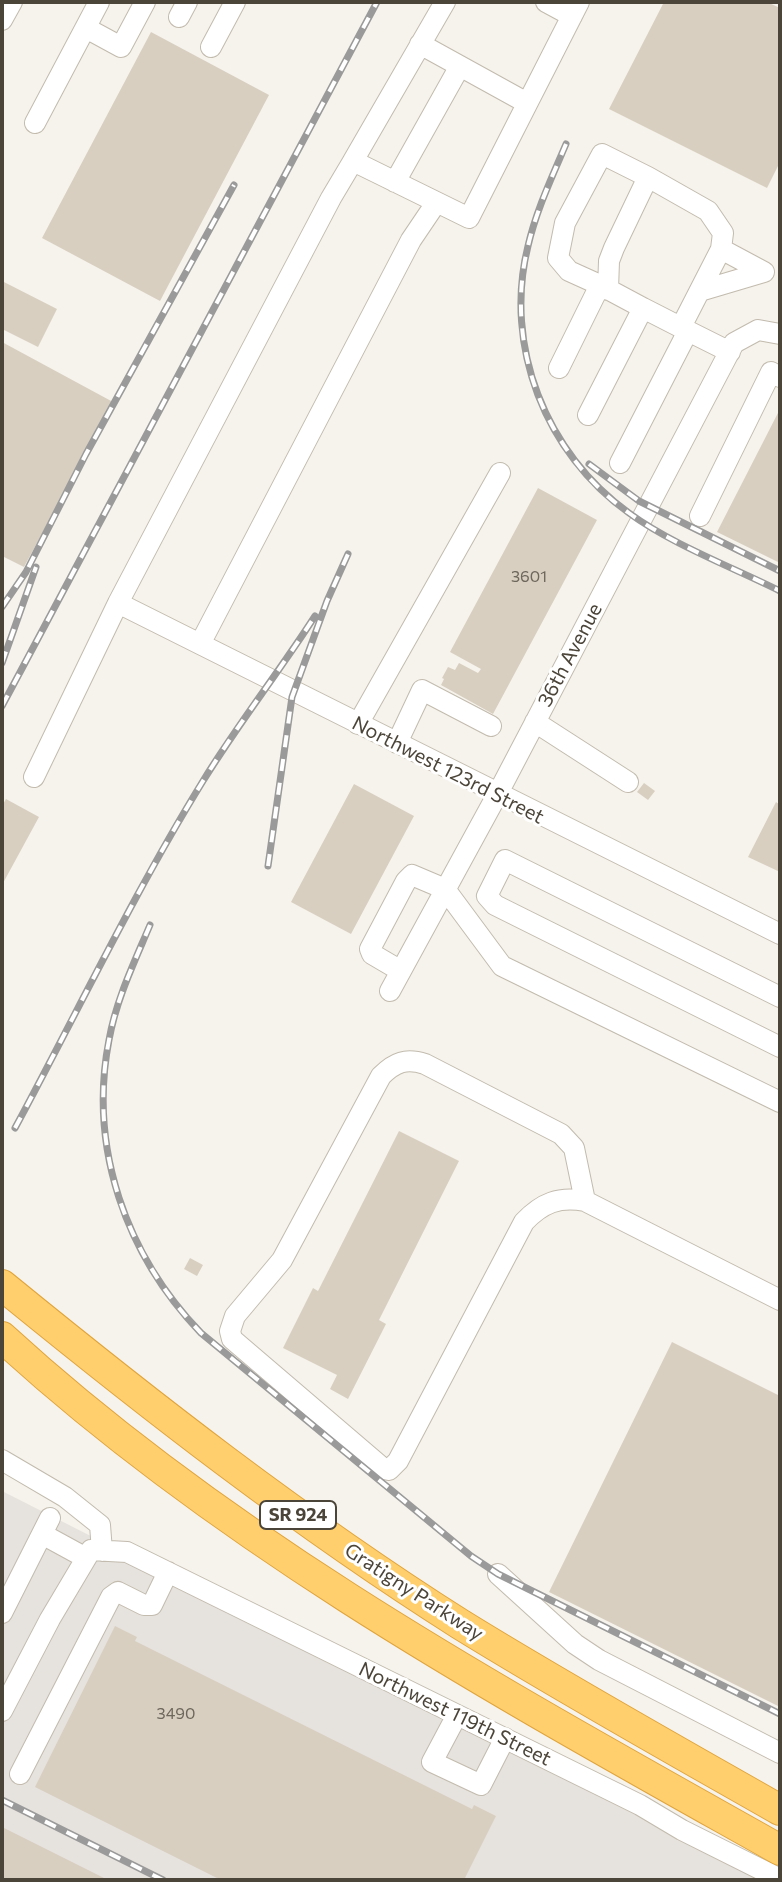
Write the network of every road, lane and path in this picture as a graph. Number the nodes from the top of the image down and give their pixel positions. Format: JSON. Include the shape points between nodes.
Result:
{"nodes":[{"id":1,"x":12,"y":2,"type":"edge"},
{"id":2,"x":99,"y":2,"type":"edge"},
{"id":3,"x":145,"y":2,"type":"edge"},
{"id":4,"x":235,"y":2,"type":"edge"},
{"id":5,"x":445,"y":2,"type":"edge"},
{"id":6,"x":546,"y":2,"type":"edge"},
{"id":7,"x":575,"y":9,"type":"edge"},
{"id":8,"x":2,"y":20,"type":"edge"},
{"id":9,"x":86,"y":28,"type":"junction"},
{"id":10,"x":420,"y":44,"type":"junction"},
{"id":11,"x":211,"y":47,"type":"dead end"},
{"id":12,"x":460,"y":66,"type":"junction"},
{"id":13,"x":527,"y":103,"type":"junction"},
{"id":14,"x":35,"y":123,"type":"dead end"},
{"id":15,"x":353,"y":161,"type":"junction"},
{"id":16,"x":648,"y":177,"type":"junction"},
{"id":17,"x":395,"y":182,"type":"junction"},
{"id":18,"x":436,"y":203,"type":"junction"},
{"id":19,"x":721,"y":249,"type":"junction"},
{"id":20,"x":604,"y":287,"type":"junction"},
{"id":21,"x":700,"y":291,"type":"junction"},
{"id":22,"x":643,"y":308,"type":"junction"},
{"id":23,"x":684,"y":329,"type":"junction"},
{"id":24,"x":780,"y":334,"type":"edge"},
{"id":25,"x":730,"y":352,"type":"junction"},
{"id":26,"x":559,"y":368,"type":"dead end"},
{"id":27,"x":780,"y":377,"type":"edge"},
{"id":28,"x":588,"y":415,"type":"dead end"},
{"id":29,"x":620,"y":463,"type":"dead end"},
{"id":30,"x":500,"y":473,"type":"dead end"},
{"id":31,"x":700,"y":516,"type":"dead end"},
{"id":32,"x":118,"y":603,"type":"junction"},
{"id":33,"x":200,"y":644,"type":"junction"},
{"id":34,"x":535,"y":722,"type":"junction"},
{"id":35,"x":358,"y":724,"type":"junction"},
{"id":36,"x":491,"y":726,"type":"dead end"},
{"id":37,"x":397,"y":743,"type":"junction"},
{"id":38,"x":34,"y":777,"type":"dead end"},
{"id":39,"x":628,"y":782,"type":"dead end"},
{"id":40,"x":497,"y":795,"type":"junction"},
{"id":41,"x":445,"y":889,"type":"junction"},
{"id":42,"x":780,"y":934,"type":"edge"},
{"id":43,"x":401,"y":971,"type":"junction"},
{"id":44,"x":390,"y":991,"type":"dead end"},
{"id":45,"x":780,"y":997,"type":"edge"},
{"id":46,"x":780,"y":1047,"type":"edge"},
{"id":47,"x":780,"y":1102,"type":"edge"},
{"id":48,"x":585,"y":1201,"type":"junction"},
{"id":49,"x":3,"y":1277,"type":"edge"},
{"id":50,"x":780,"y":1300,"type":"edge"},
{"id":51,"x":2,"y":1337,"type":"edge"},
{"id":52,"x":2,"y":1349,"type":"edge"},
{"id":53,"x":63,"y":1393,"type":"junction"},
{"id":54,"x":2,"y":1460,"type":"edge"},
{"id":55,"x":94,"y":1555,"type":"junction"},
{"id":56,"x":168,"y":1572,"type":"junction"},
{"id":57,"x":498,"y":1574,"type":"dead end"},
{"id":58,"x":2,"y":1613,"type":"edge"},
{"id":59,"x":7,"y":1687,"type":"edge"},
{"id":60,"x":2,"y":1711,"type":"edge"},
{"id":61,"x":457,"y":1715,"type":"junction"},
{"id":62,"x":505,"y":1738,"type":"junction"},
{"id":63,"x":780,"y":1753,"type":"edge"},
{"id":64,"x":20,"y":1774,"type":"dead end"},
{"id":65,"x":731,"y":1783,"type":"junction"},
{"id":66,"x":692,"y":1800,"type":"junction"},
{"id":67,"x":640,"y":1805,"type":"junction"},
{"id":68,"x":780,"y":1810,"type":"edge"},
{"id":69,"x":780,"y":1850,"type":"edge"},
{"id":70,"x":744,"y":1861,"type":"junction"},
{"id":71,"x":780,"y":1879,"type":"edge"},
{"id":72,"x":734,"y":1880,"type":"edge"}],
"edges":[{"from":1,"to":8,"type":"street"},
{"from":2,"to":9,"type":"street"},
{"from":3,"to":9,"type":"street","via":[[121,47]]},
{"from":4,"to":11,"type":"street"},
{"from":5,"to":10,"type":"street"},
{"from":6,"to":7,"type":"street"},
{"from":7,"to":13,"type":"street"},
{"from":9,"to":14,"type":"street"},
{"from":10,"to":12,"type":"street"},
{"from":10,"to":15,"type":"street"},
{"from":12,"to":13,"type":"street"},
{"from":12,"to":17,"type":"street"},
{"from":13,"to":18,"type":"street","via":[[469,218]]},
{"from":15,"to":17,"type":"street"},
{"from":15,"to":32,"type":"street"},
{"from":16,"to":19,"type":"street","via":[[708,211],[723,233]]},
{"from":16,"to":20,"type":"street","via":[[614,248]]},
{"from":16,"to":20,"type":"street","via":[[602,154],[565,223],[558,258],[569,271]]},
{"from":17,"to":18,"type":"street"},
{"from":18,"to":33,"type":"street","via":[[411,240]]},
{"from":19,"to":21,"type":"street"},
{"from":19,"to":21,"type":"street","via":[[764,272]]},
{"from":20,"to":22,"type":"street"},
{"from":20,"to":26,"type":"street"},
{"from":21,"to":23,"type":"street"},
{"from":22,"to":23,"type":"street"},
{"from":22,"to":28,"type":"street"},
{"from":23,"to":25,"type":"street"},
{"from":23,"to":29,"type":"street"},
{"from":24,"to":25,"type":"street","name":"36th Avenue","via":[[758,330],[734,343]]},
{"from":25,"to":34,"type":"street","name":"36th Avenue"},
{"from":27,"to":31,"type":"street","via":[[771,372]]},
{"from":30,"to":35,"type":"street"},
{"from":32,"to":33,"type":"street","name":"Northwest 123rd Street"},
{"from":32,"to":38,"type":"street"},
{"from":33,"to":35,"type":"street","name":"Northwest 123rd Street"},
{"from":34,"to":39,"type":"street"},
{"from":34,"to":40,"type":"street","name":"36th Avenue"},
{"from":35,"to":37,"type":"street","name":"Northwest 123rd Street"},
{"from":36,"to":37,"type":"street","via":[[422,690]]},
{"from":37,"to":40,"type":"street","name":"Northwest 123rd Street"},
{"from":40,"to":41,"type":"street","name":"36th Avenue"},
{"from":40,"to":42,"type":"street","name":"Northwest 123rd Street"},
{"from":41,"to":43,"type":"street","name":"36th Avenue"},
{"from":41,"to":43,"type":"street","via":[[412,875],[399,894],[370,949]]},
{"from":41,"to":47,"type":"street","via":[[502,966]]},
{"from":43,"to":44,"type":"street","name":"36th Avenue"},
{"from":45,"to":46,"type":"street","via":[[505,860],[487,896],[495,905]]},
{"from":48,"to":48,"type":"street","via":[[554,1201],[524,1222],[389,1470],[232,1339],[235,1316],[282,1260],[381,1076],[396,1063],[425,1064],[561,1134],[574,1148]]},
{"from":48,"to":50,"type":"street"},
{"from":49,"to":65,"type":"highway","name":"Gratigny Parkway","number":"SR 924","via":[[50,1324],[308,1523],[460,1623]]},
{"from":51,"to":53,"type":"highway","name":"Gratigny Parkway"},
{"from":52,"to":53,"type":"highway"},
{"from":53,"to":66,"type":"highway","name":"Gratigny Parkway","number":"SR 924","via":[[266,1544],[414,1639]]},
{"from":54,"to":55,"type":"street","via":[[100,1525]]},
{"from":55,"to":56,"type":"street","name":"Northwest 119th Street","via":[[127,1552]]},
{"from":55,"to":58,"type":"street","via":[[46,1526]]},
{"from":55,"to":59,"type":"street"},
{"from":56,"to":61,"type":"street","name":"Northwest 119th Street"},
{"from":56,"to":64,"type":"street","via":[[152,1605],[118,1592],[111,1597]]},
{"from":57,"to":63,"type":"street","via":[[599,1660]]},
{"from":59,"to":60,"type":"street"},
{"from":61,"to":62,"type":"street","name":"Northwest 119th Street"},
{"from":61,"to":62,"type":"street","via":[[432,1762],[481,1785]]},
{"from":62,"to":67,"type":"street","name":"Northwest 119th Street"},
{"from":65,"to":66,"type":"street"},
{"from":65,"to":68,"type":"highway","number":"SR 924"},
{"from":66,"to":67,"type":"street","via":[[665,1810]]},
{"from":66,"to":69,"type":"highway","number":"SR 924"},
{"from":67,"to":70,"type":"street","name":"Northwest 119th Street"},
{"from":70,"to":71,"type":"street","name":"Northwest 119th Street"},
{"from":70,"to":72,"type":"street"}]}
